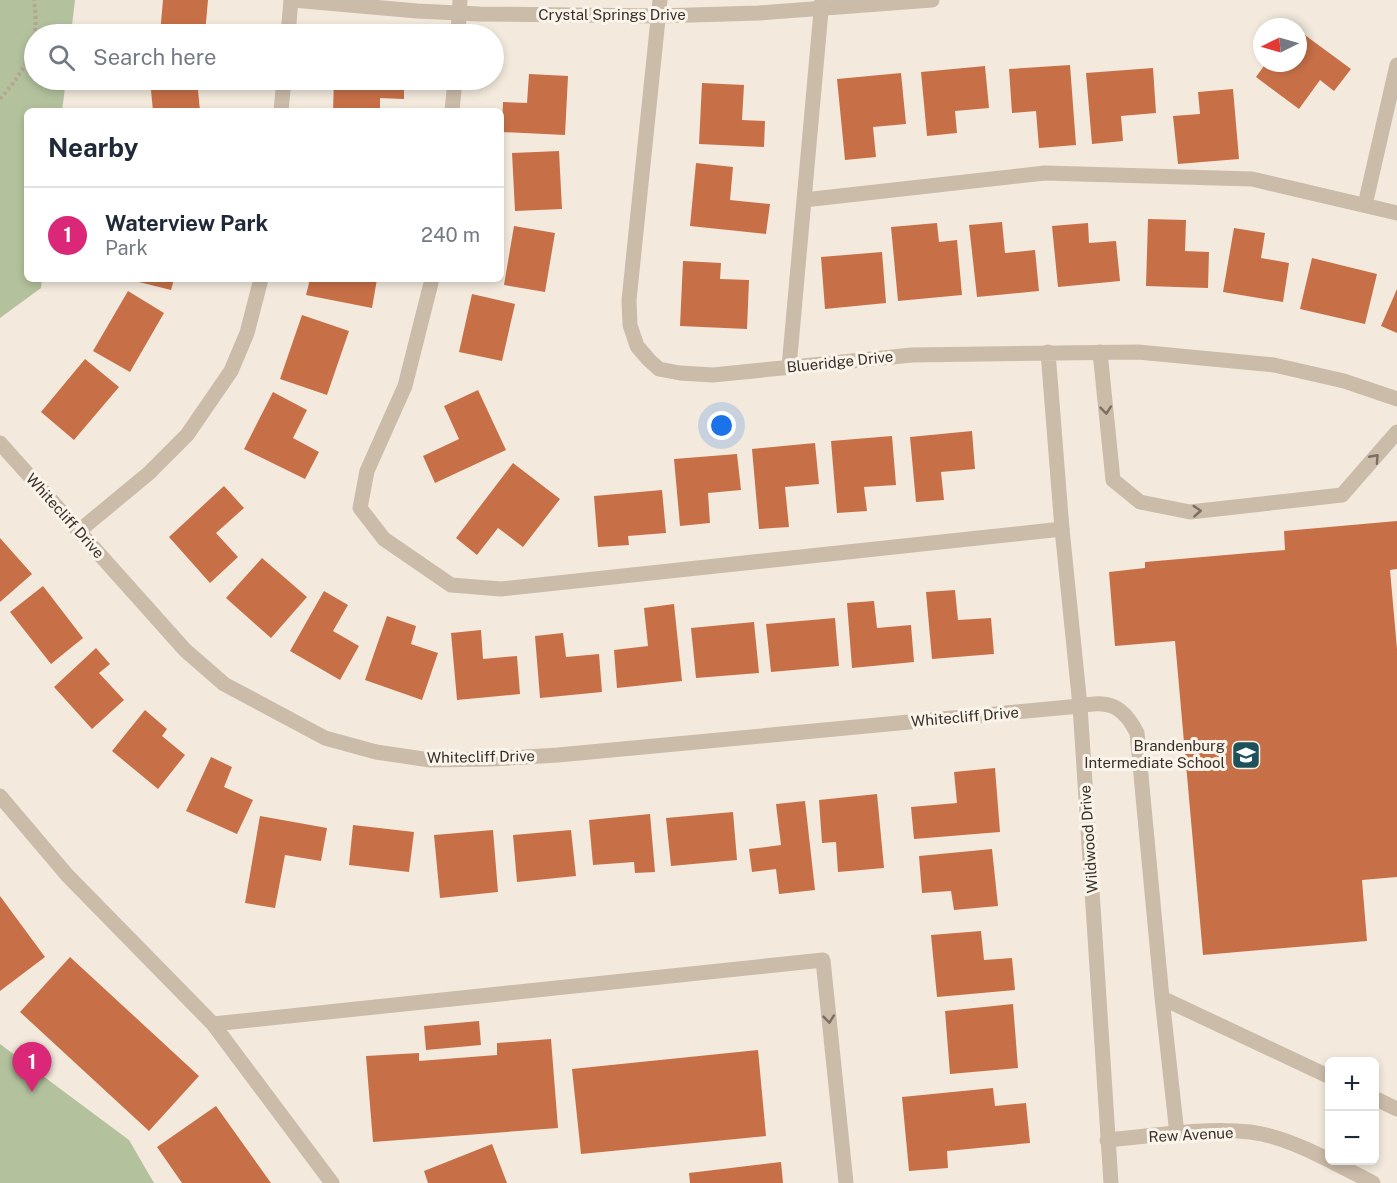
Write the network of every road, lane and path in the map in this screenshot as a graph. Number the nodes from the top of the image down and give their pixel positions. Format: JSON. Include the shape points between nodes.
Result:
{"nodes":[{"id":1,"x":34,"y":0,"type":"edge"},
{"id":2,"x":292,"y":0,"type":"edge"},
{"id":3,"x":932,"y":0,"type":"edge"},
{"id":4,"x":822,"y":4,"type":"edge"},
{"id":5,"x":460,"y":6,"type":"edge"},
{"id":6,"x":659,"y":8,"type":"edge"},
{"id":7,"x":35,"y":24,"type":"edge"},
{"id":8,"x":289,"y":24,"type":"edge"},
{"id":9,"x":459,"y":24,"type":"edge"},
{"id":10,"x":1397,"y":65,"type":"edge"},
{"id":11,"x":24,"y":66,"type":"edge"},
{"id":12,"x":283,"y":90,"type":"edge"},
{"id":13,"x":454,"y":90,"type":"edge"},
{"id":14,"x":0,"y":99,"type":"edge"},
{"id":15,"x":281,"y":108,"type":"edge"},
{"id":16,"x":452,"y":108,"type":"edge"},
{"id":17,"x":804,"y":200,"type":"junction"},
{"id":18,"x":1365,"y":206,"type":"junction"},
{"id":19,"x":1397,"y":213,"type":"edge"},
{"id":20,"x":260,"y":282,"type":"edge"},
{"id":21,"x":431,"y":282,"type":"edge"},
{"id":22,"x":1048,"y":352,"type":"junction"},
{"id":23,"x":1100,"y":352,"type":"junction"},
{"id":24,"x":789,"y":367,"type":"junction"},
{"id":25,"x":1397,"y":399,"type":"edge"},
{"id":26,"x":1397,"y":432,"type":"edge"},
{"id":27,"x":0,"y":443,"type":"edge"},
{"id":28,"x":1062,"y":529,"type":"junction"},
{"id":29,"x":79,"y":531,"type":"junction"},
{"id":30,"x":1080,"y":706,"type":"junction"},
{"id":31,"x":0,"y":796,"type":"edge"},
{"id":32,"x":1162,"y":998,"type":"junction"},
{"id":33,"x":213,"y":1024,"type":"junction"},
{"id":34,"x":1325,"y":1075,"type":"edge"},
{"id":35,"x":1379,"y":1100,"type":"edge"},
{"id":36,"x":1397,"y":1109,"type":"edge"},
{"id":37,"x":1177,"y":1134,"type":"junction"},
{"id":38,"x":1107,"y":1140,"type":"junction"},
{"id":39,"x":332,"y":1183,"type":"edge"},
{"id":40,"x":846,"y":1183,"type":"edge"},
{"id":41,"x":1112,"y":1183,"type":"edge"},
{"id":42,"x":1373,"y":1183,"type":"edge"}],
"edges":[{"from":1,"to":7,"type":"path"},
{"from":2,"to":5,"type":"street","name":"Crystal Springs Drive"},
{"from":2,"to":8,"type":"street"},
{"from":3,"to":4,"type":"street","name":"Crystal Springs Drive"},
{"from":4,"to":6,"type":"street","name":"Crystal Springs Drive","via":[[759,13]]},
{"from":4,"to":17,"type":"street"},
{"from":5,"to":6,"type":"street","name":"Crystal Springs Drive"},
{"from":5,"to":9,"type":"street"},
{"from":6,"to":24,"type":"street","name":"Blueridge Drive","via":[[629,300],[630,325],[637,346],[659,369],[680,373],[713,375]]},
{"from":10,"to":18,"type":"street"},
{"from":11,"to":14,"type":"path"},
{"from":12,"to":15,"type":"street"},
{"from":13,"to":16,"type":"street"},
{"from":17,"to":18,"type":"street","via":[[1045,173],[1252,179]]},
{"from":17,"to":24,"type":"street"},
{"from":18,"to":19,"type":"street"},
{"from":20,"to":29,"type":"street","via":[[247,333],[231,371],[187,435],[149,473]]},
{"from":21,"to":28,"type":"street","via":[[405,386],[367,471],[360,508],[384,539],[452,585],[501,589]]},
{"from":22,"to":23,"type":"street","name":"Blueridge Drive"},
{"from":22,"to":24,"type":"street","name":"Blueridge Drive","via":[[912,354]]},
{"from":22,"to":28,"type":"street","name":"Wildwood Drive"},
{"from":23,"to":25,"type":"street","name":"Blueridge Drive","via":[[1196,356],[1274,365],[1344,381]]},
{"from":23,"to":26,"type":"street","one_way":true,"via":[[1113,480],[1140,502],[1190,512],[1342,495]]},
{"from":27,"to":29,"type":"street","name":"Whitecliff Drive"},
{"from":28,"to":30,"type":"street","name":"Wildwood Drive"},
{"from":29,"to":30,"type":"street","name":"Whitecliff Drive","via":[[185,650],[224,684],[325,738],[376,752],[430,760],[491,759]]},
{"from":30,"to":32,"type":"street","name":"Whitecliff Drive","via":[[1108,704],[1121,710],[1137,733]]},
{"from":30,"to":38,"type":"street","name":"Wildwood Drive"},
{"from":31,"to":33,"type":"street","via":[[67,875]]},
{"from":32,"to":34,"type":"street"},
{"from":32,"to":37,"type":"street","name":"Whitecliff Drive"},
{"from":33,"to":39,"type":"street"},
{"from":33,"to":40,"type":"street","one_way":true,"via":[[823,960]]},
{"from":35,"to":36,"type":"street"},
{"from":37,"to":38,"type":"street","name":"Rew Avenue"},
{"from":37,"to":42,"type":"street","name":"Rew Avenue","via":[[1251,1132],[1295,1146]]},
{"from":38,"to":41,"type":"street","name":"Wildwood Drive"}]}
